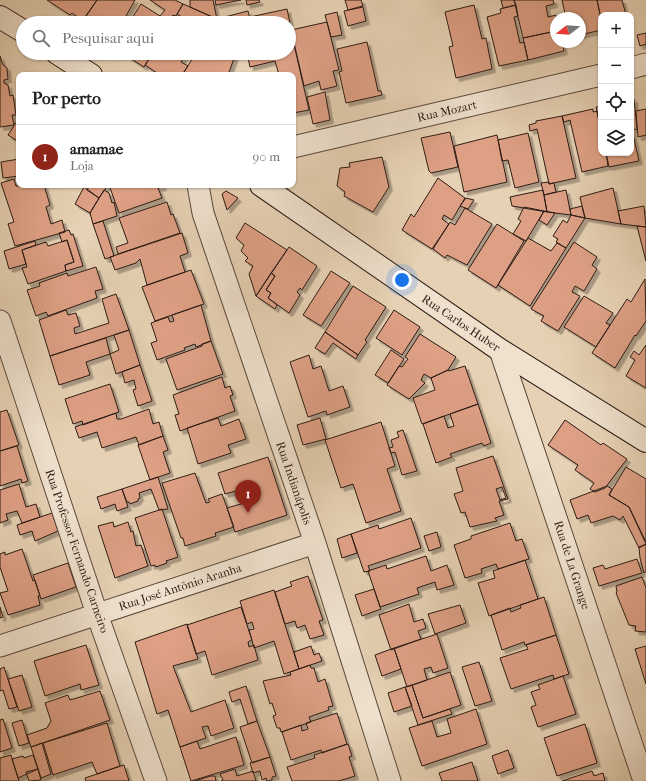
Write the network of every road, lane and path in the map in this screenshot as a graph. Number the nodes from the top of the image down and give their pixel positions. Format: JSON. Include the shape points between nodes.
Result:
{"nodes":[{"id":1,"x":0,"y":17,"type":"edge"},
{"id":2,"x":16,"y":27,"type":"edge"},
{"id":3,"x":68,"y":60,"type":"edge"},
{"id":4,"x":646,"y":64,"type":"edge"},
{"id":5,"x":634,"y":67,"type":"edge"},
{"id":6,"x":86,"y":72,"type":"edge"},
{"id":7,"x":598,"y":76,"type":"edge"},
{"id":8,"x":296,"y":147,"type":"edge"},
{"id":9,"x":199,"y":188,"type":"edge"},
{"id":10,"x":265,"y":188,"type":"edge"},
{"id":11,"x":0,"y":321,"type":"edge"},
{"id":12,"x":500,"y":350,"type":"junction"},
{"id":13,"x":646,"y":441,"type":"edge"},
{"id":14,"x":315,"y":542,"type":"junction"},
{"id":15,"x":97,"y":614,"type":"junction"},
{"id":16,"x":0,"y":646,"type":"edge"},
{"id":17,"x":156,"y":781,"type":"edge"},
{"id":18,"x":390,"y":781,"type":"edge"},
{"id":19,"x":644,"y":781,"type":"edge"}],
"edges":[{"from":1,"to":2,"type":"main road"},
{"from":3,"to":6,"type":"main road"},
{"from":4,"to":5,"type":"street"},
{"from":7,"to":8,"type":"street","name":"Rua Mozart"},
{"from":9,"to":14,"type":"street","name":"Rua Indianápolis","via":[[203,213]]},
{"from":10,"to":12,"type":"main road","name":"Rua Carlos Huber"},
{"from":11,"to":15,"type":"street","name":"Rua Professor Fernando Carneiro"},
{"from":12,"to":13,"type":"main road","name":"Rua Carlos Huber"},
{"from":12,"to":19,"type":"street","name":"Rua de La Grange"},
{"from":14,"to":15,"type":"street","name":"Rua José Antônio Aranha"},
{"from":14,"to":18,"type":"street","name":"Rua Indianápolis"},
{"from":15,"to":16,"type":"street","name":"Rua José Antônio Aranha"},
{"from":15,"to":17,"type":"street","name":"Rua Professor Fernando Carneiro"}]}
